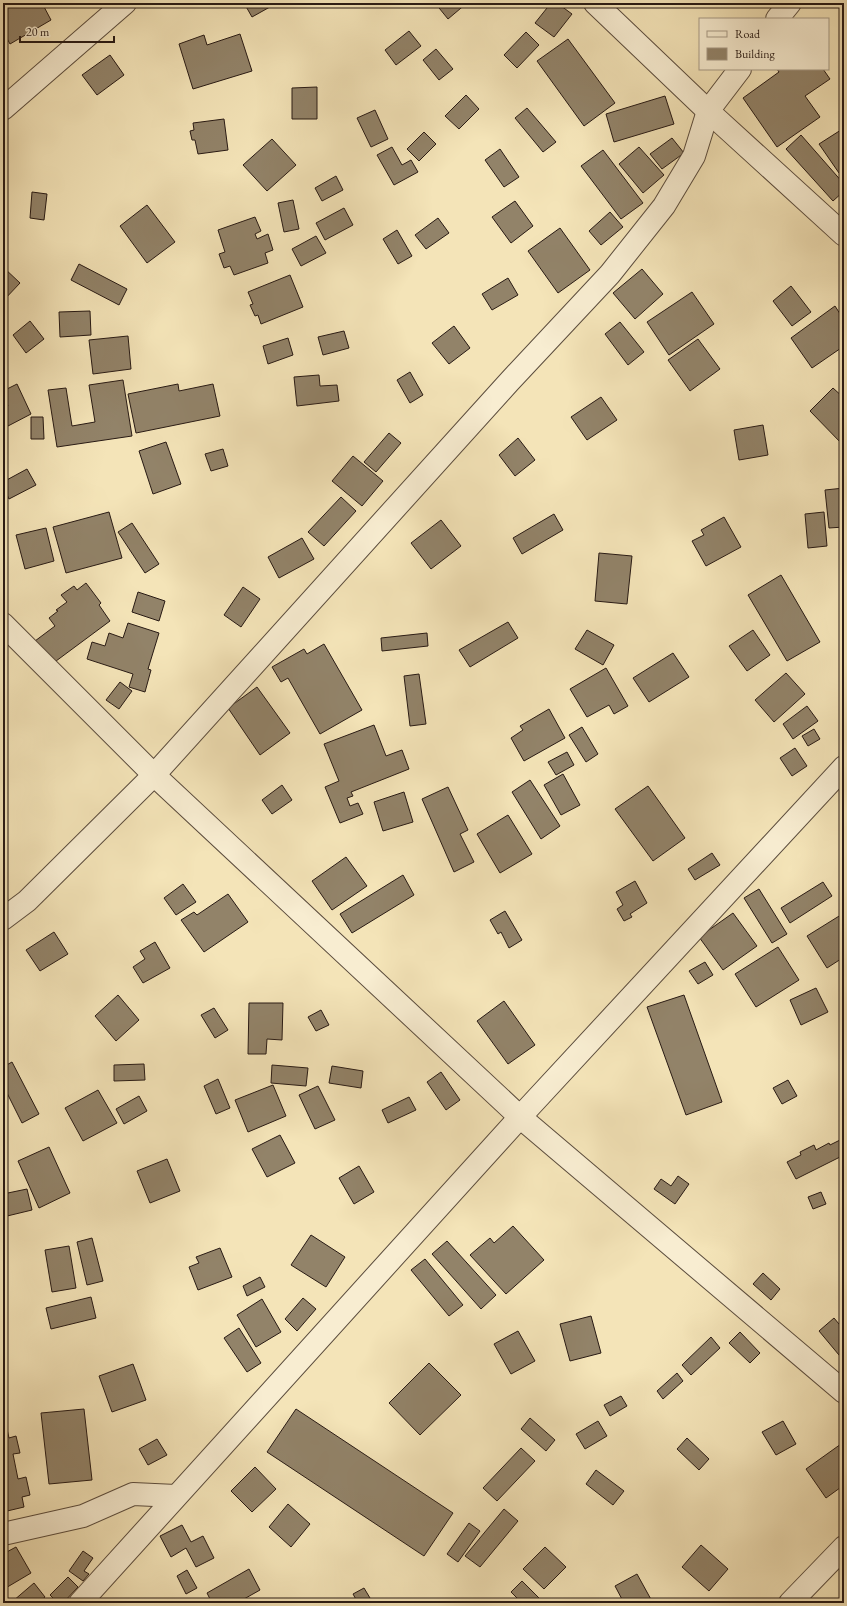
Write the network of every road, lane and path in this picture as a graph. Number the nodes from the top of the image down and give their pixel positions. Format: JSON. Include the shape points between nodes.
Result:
{"nodes":[{"id":1,"x":125,"y":3,"type":"edge"},
{"id":2,"x":595,"y":3,"type":"edge"},
{"id":3,"x":790,"y":3,"type":"edge"},
{"id":4,"x":778,"y":18,"type":"edge"},
{"id":5,"x":739,"y":70,"type":"edge"},
{"id":6,"x":3,"y":109,"type":"edge"},
{"id":7,"x":708,"y":110,"type":"junction"},
{"id":8,"x":844,"y":235,"type":"edge"},
{"id":9,"x":3,"y":624,"type":"edge"},
{"id":10,"x":844,"y":766,"type":"edge"},
{"id":11,"x":154,"y":775,"type":"junction"},
{"id":12,"x":3,"y":919,"type":"edge"},
{"id":13,"x":520,"y":1117,"type":"junction"},
{"id":14,"x":844,"y":1392,"type":"edge"},
{"id":15,"x":176,"y":1496,"type":"junction"},
{"id":16,"x":3,"y":1534,"type":"edge"},
{"id":17,"x":844,"y":1547,"type":"edge"},
{"id":18,"x":80,"y":1603,"type":"edge"},
{"id":19,"x":790,"y":1603,"type":"edge"}],
"edges":[{"from":1,"to":6,"type":"street"},
{"from":2,"to":7,"type":"street"},
{"from":3,"to":4,"type":"street"},
{"from":5,"to":7,"type":"street"},
{"from":7,"to":8,"type":"street"},
{"from":7,"to":11,"type":"street","via":[[694,156],[664,206],[610,274]]},
{"from":9,"to":11,"type":"street"},
{"from":10,"to":13,"type":"street"},
{"from":11,"to":12,"type":"street","via":[[27,901]]},
{"from":11,"to":13,"type":"street"},
{"from":13,"to":14,"type":"street"},
{"from":13,"to":15,"type":"street"},
{"from":15,"to":16,"type":"street","via":[[133,1494],[82,1516]]},
{"from":15,"to":18,"type":"street"},
{"from":17,"to":19,"type":"street"}]}
